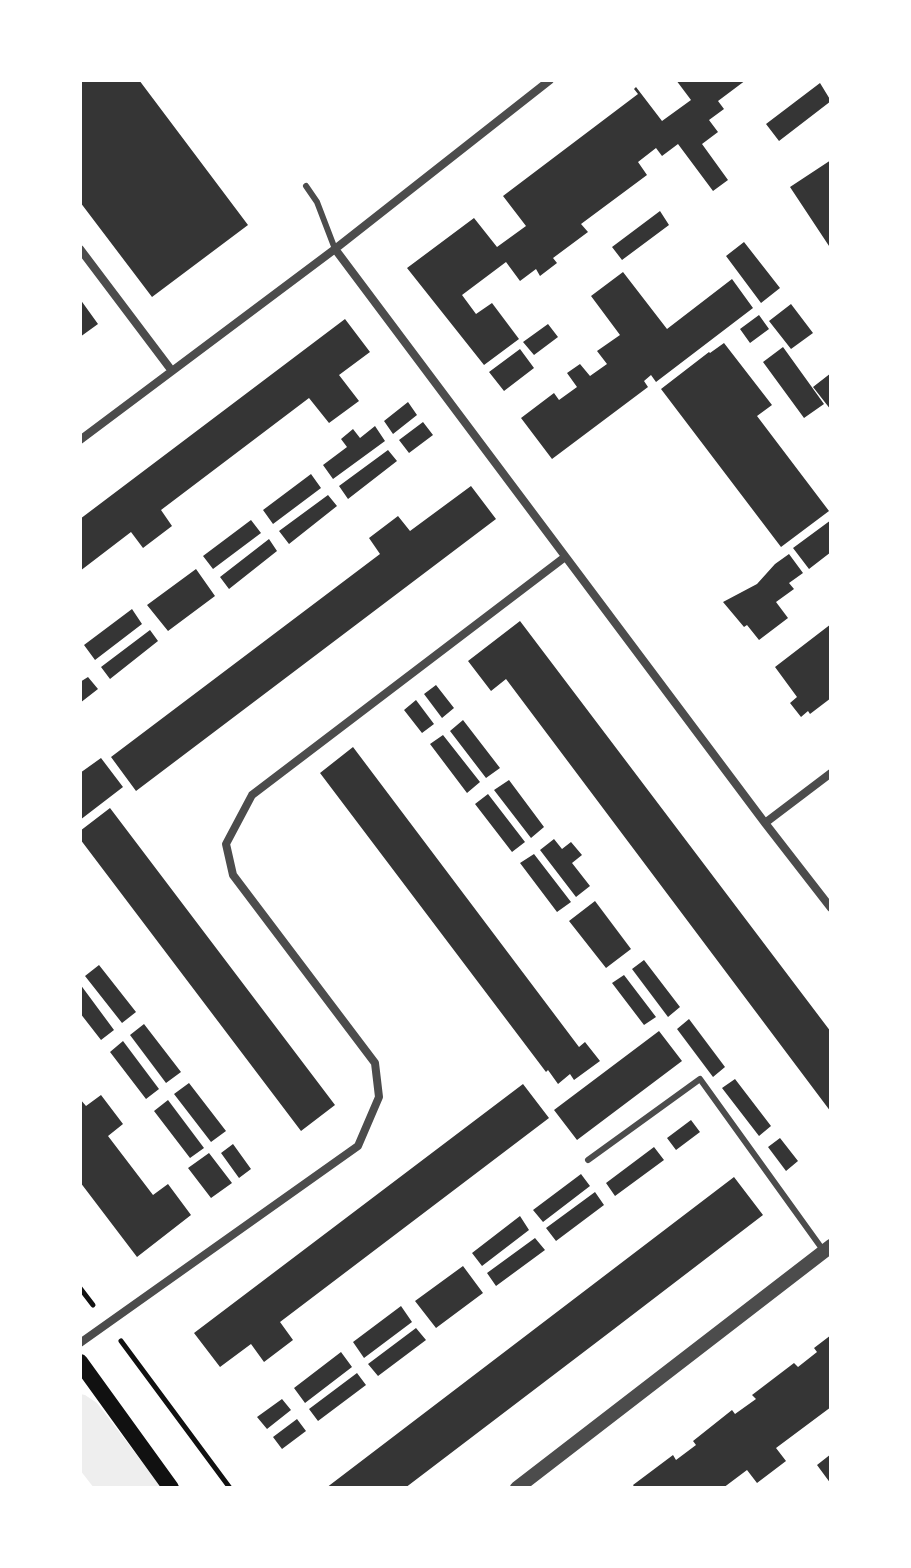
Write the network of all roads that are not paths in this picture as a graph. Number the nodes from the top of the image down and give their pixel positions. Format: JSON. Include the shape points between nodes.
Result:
{"nodes":[{"id":1,"x":550,"y":80,"type":"edge"},
{"id":2,"x":306,"y":186,"type":"dead end"},
{"id":3,"x":80,"y":249,"type":"edge"},
{"id":4,"x":335,"y":249,"type":"junction"},
{"id":5,"x":172,"y":371,"type":"junction"},
{"id":6,"x":80,"y":440,"type":"edge"},
{"id":7,"x":565,"y":557,"type":"junction"},
{"id":8,"x":831,"y":773,"type":"edge"},
{"id":9,"x":765,"y":823,"type":"junction"},
{"id":10,"x":831,"y":908,"type":"edge"},
{"id":11,"x":588,"y":1160,"type":"dead end"},
{"id":12,"x":828,"y":1249,"type":"edge"},
{"id":13,"x":80,"y":1343,"type":"edge"},
{"id":14,"x":80,"y":1362,"type":"edge"},
{"id":15,"x":171,"y":1488,"type":"edge"},
{"id":16,"x":517,"y":1488,"type":"edge"}],
"edges":[{"from":1,"to":4,"type":"street"},
{"from":2,"to":4,"type":"lane"},
{"from":3,"to":5,"type":"street"},
{"from":4,"to":5,"type":"street"},
{"from":4,"to":7,"type":"street"},
{"from":5,"to":6,"type":"street"},
{"from":7,"to":9,"type":"street"},
{"from":7,"to":13,"type":"street","via":[[252,795],[226,844],[233,875],[375,1063],[379,1097],[358,1146]]},
{"from":8,"to":9,"type":"street"},
{"from":9,"to":10,"type":"street"},
{"from":11,"to":12,"type":"lane","via":[[700,1079]]},
{"from":12,"to":16,"type":"street"},
{"from":14,"to":15,"type":"main road"}]}
